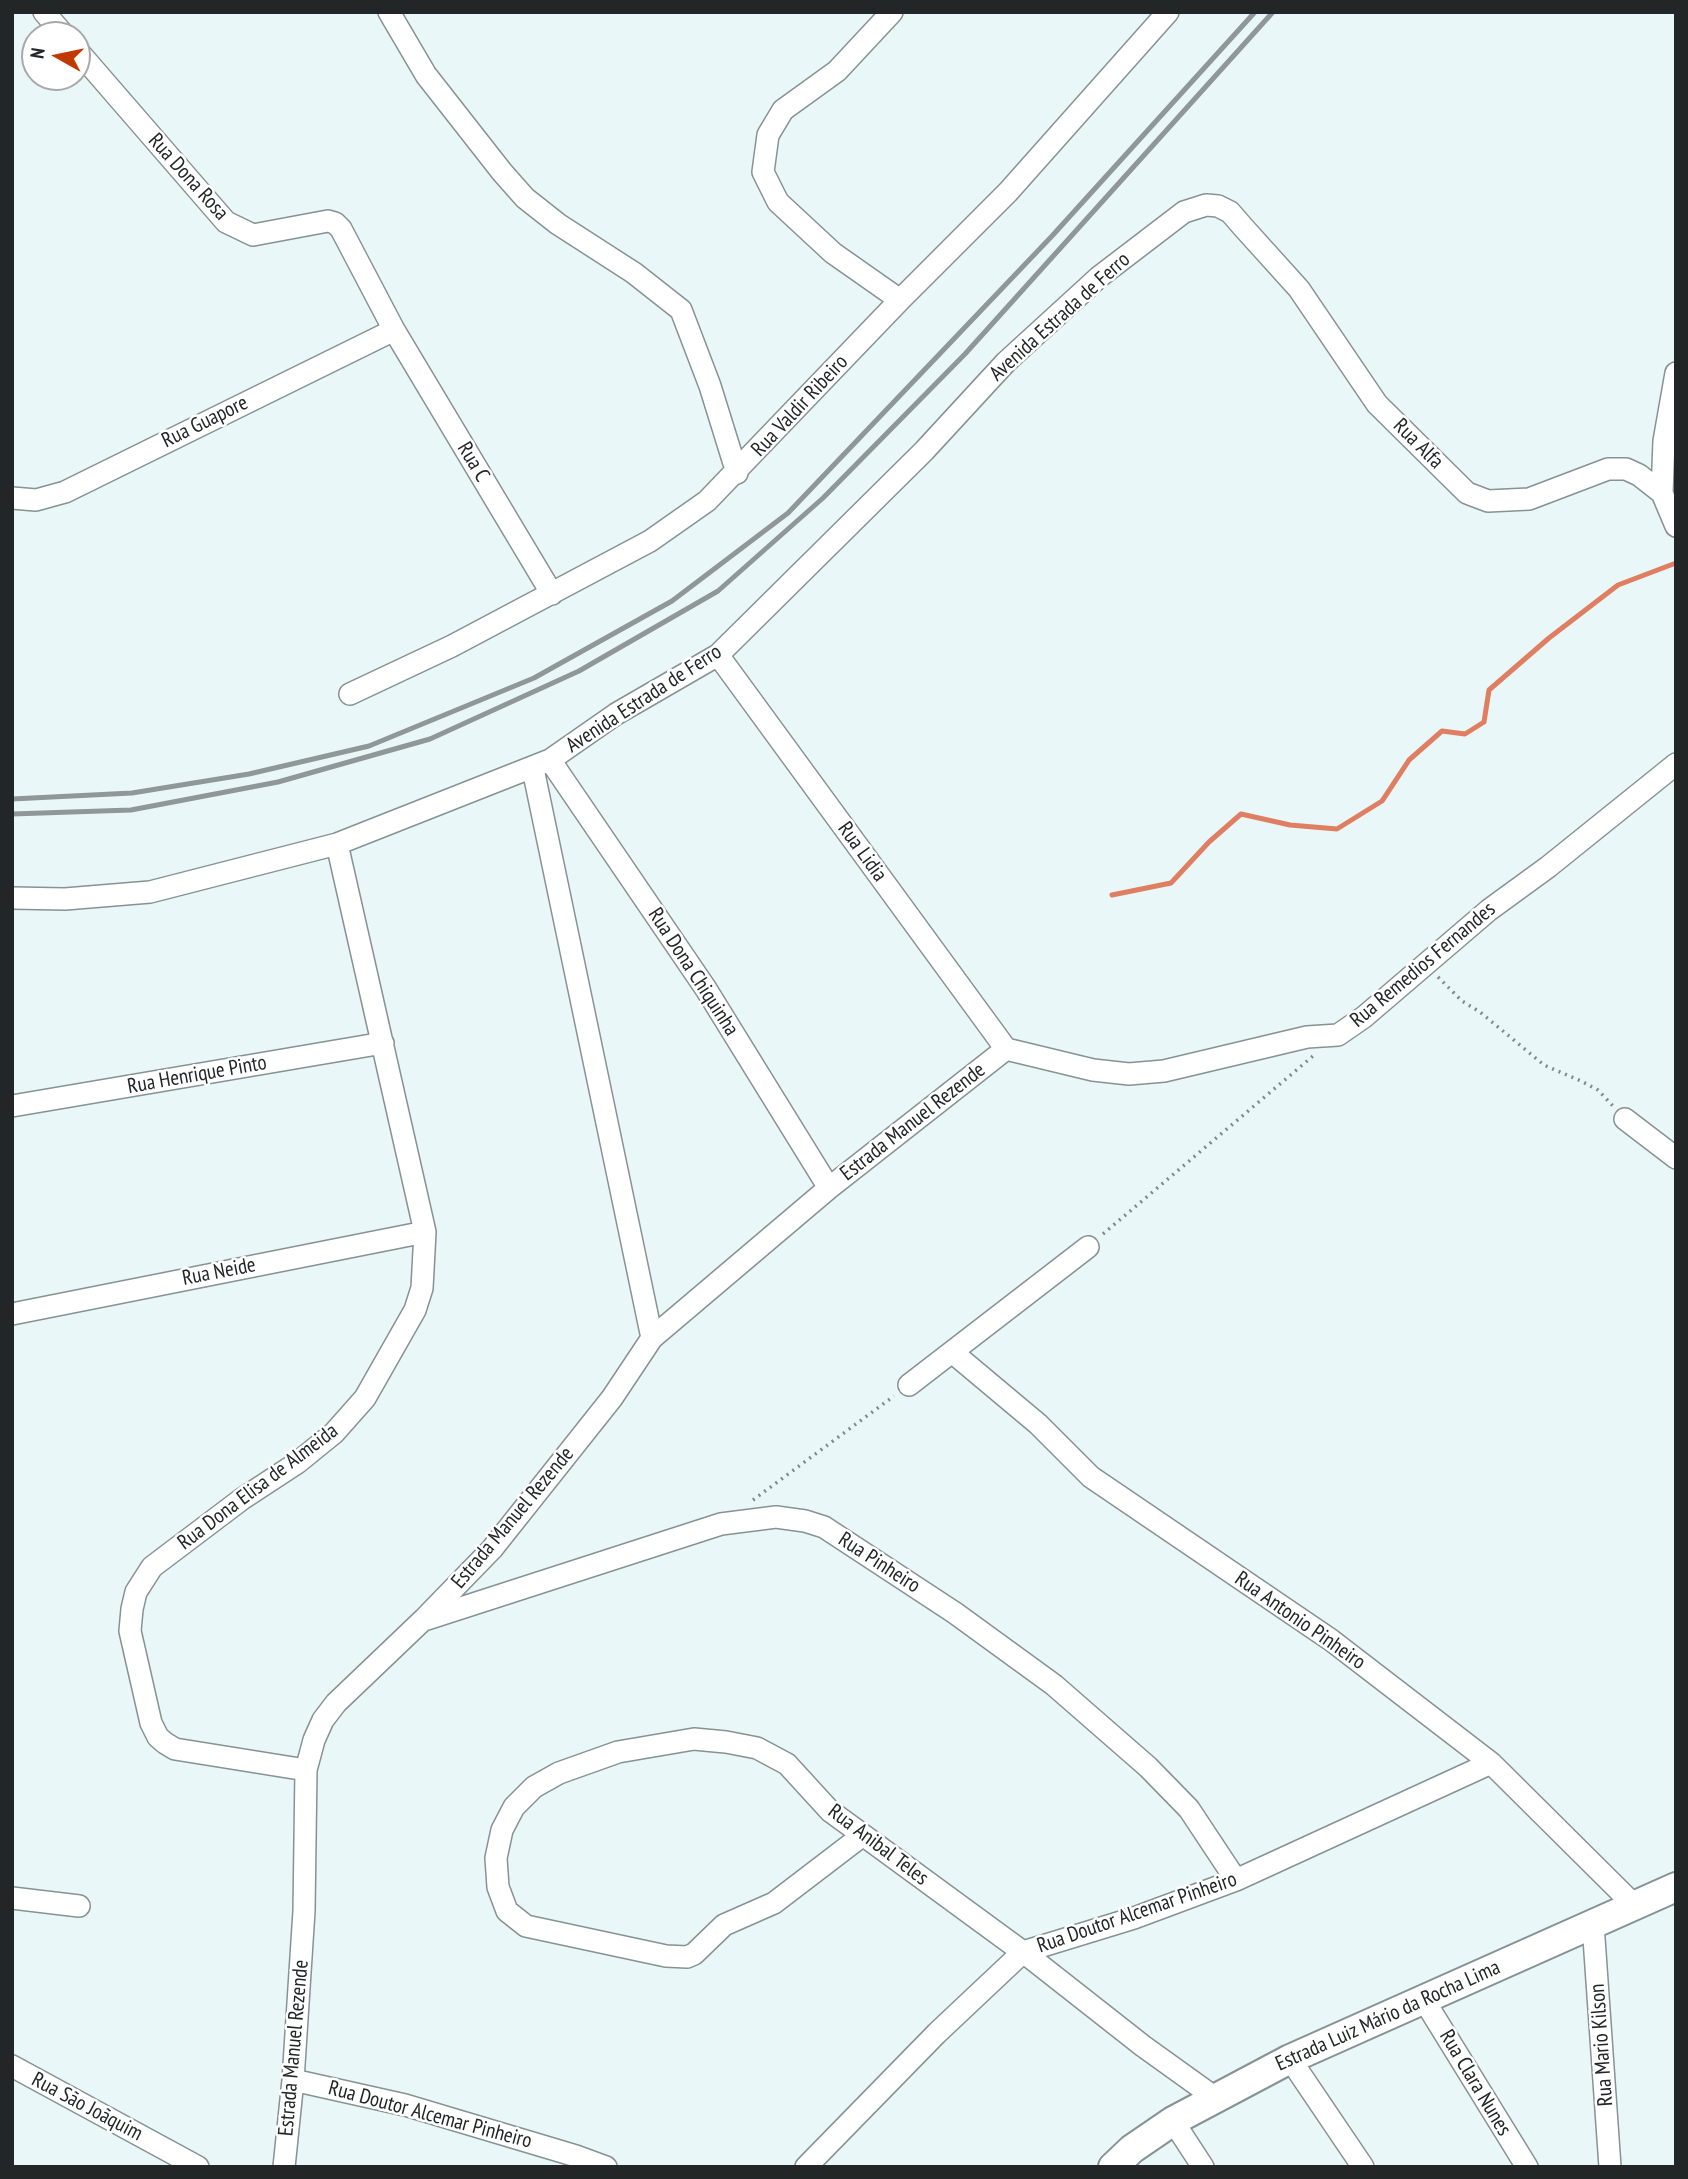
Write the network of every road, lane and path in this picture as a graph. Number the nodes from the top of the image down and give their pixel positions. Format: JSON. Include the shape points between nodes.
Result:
{"nodes":[{"id":1,"x":388,"y":12,"type":"edge"},
{"id":2,"x":892,"y":12,"type":"edge"},
{"id":3,"x":1168,"y":12,"type":"edge"},
{"id":4,"x":91,"y":66,"type":"edge"},
{"id":5,"x":1243,"y":227,"type":"joint"},
{"id":6,"x":900,"y":300,"type":"junction"},
{"id":7,"x":394,"y":330,"type":"junction"},
{"id":8,"x":1676,"y":373,"type":"edge"},
{"id":9,"x":737,"y":473,"type":"junction"},
{"id":10,"x":1662,"y":493,"type":"junction"},
{"id":11,"x":12,"y":498,"type":"edge"},
{"id":12,"x":1676,"y":526,"type":"edge"},
{"id":13,"x":552,"y":594,"type":"junction"},
{"id":14,"x":719,"y":655,"type":"junction"},
{"id":15,"x":350,"y":694,"type":"dead end"},
{"id":16,"x":542,"y":764,"type":"junction"},
{"id":17,"x":1676,"y":764,"type":"edge"},
{"id":18,"x":337,"y":844,"type":"junction"},
{"id":19,"x":12,"y":898,"type":"edge"},
{"id":20,"x":1425,"y":962,"type":"junction"},
{"id":21,"x":1338,"y":1035,"type":"junction"},
{"id":22,"x":383,"y":1043,"type":"junction"},
{"id":23,"x":1006,"y":1049,"type":"junction"},
{"id":24,"x":12,"y":1106,"type":"edge"},
{"id":25,"x":1625,"y":1119,"type":"joint"},
{"id":26,"x":1676,"y":1158,"type":"edge"},
{"id":27,"x":829,"y":1188,"type":"junction"},
{"id":28,"x":425,"y":1232,"type":"junction"},
{"id":29,"x":1088,"y":1247,"type":"joint"},
{"id":30,"x":12,"y":1314,"type":"edge"},
{"id":31,"x":652,"y":1338,"type":"junction"},
{"id":32,"x":952,"y":1352,"type":"junction"},
{"id":33,"x":909,"y":1385,"type":"joint"},
{"id":34,"x":721,"y":1524,"type":"junction"},
{"id":35,"x":424,"y":1619,"type":"junction"},
{"id":36,"x":1491,"y":1763,"type":"junction"},
{"id":37,"x":306,"y":1770,"type":"junction"},
{"id":38,"x":863,"y":1835,"type":"junction"},
{"id":39,"x":1236,"y":1880,"type":"junction"},
{"id":40,"x":1676,"y":1887,"type":"edge"},
{"id":41,"x":12,"y":1898,"type":"edge"},
{"id":42,"x":79,"y":1906,"type":"dead end"},
{"id":43,"x":1635,"y":1906,"type":"junction"},
{"id":44,"x":1594,"y":1924,"type":"junction"},
{"id":45,"x":1023,"y":1952,"type":"junction"},
{"id":46,"x":1424,"y":2000,"type":"junction"},
{"id":47,"x":1290,"y":2059,"type":"junction"},
{"id":48,"x":12,"y":2066,"type":"edge"},
{"id":49,"x":293,"y":2080,"type":"junction"},
{"id":50,"x":1214,"y":2097,"type":"junction"},
{"id":51,"x":1173,"y":2121,"type":"junction"},
{"id":52,"x":198,"y":2167,"type":"edge"},
{"id":53,"x":284,"y":2167,"type":"edge"},
{"id":54,"x":606,"y":2167,"type":"edge"},
{"id":55,"x":806,"y":2167,"type":"edge"},
{"id":56,"x":1113,"y":2167,"type":"edge"},
{"id":57,"x":1203,"y":2167,"type":"edge"},
{"id":58,"x":1363,"y":2167,"type":"edge"},
{"id":59,"x":1527,"y":2167,"type":"edge"},
{"id":60,"x":1611,"y":2167,"type":"edge"}],
"edges":[{"from":1,"to":9,"type":"street","via":[[426,75],[525,198],[681,310]]},
{"from":2,"to":6,"type":"street","via":[[837,71],[783,110],[768,135],[764,172],[778,202],[833,253]]},
{"from":3,"to":6,"type":"street","name":"Rua Valdir Ribeiro","via":[[1008,192]]},
{"from":4,"to":7,"type":"street","name":"Rua Dona Rosa","via":[[226,222],[253,235],[335,223]]},
{"from":5,"to":10,"type":"street","name":"Rua Alfa","via":[[1299,289],[1377,404],[1467,493],[1488,501],[1529,499],[1608,469],[1626,469]]},
{"from":5,"to":14,"type":"street","name":"Avenida Estrada de Ferro","via":[[1218,206],[1184,212],[1099,276],[1006,362],[924,451]]},
{"from":6,"to":9,"type":"street","name":"Rua Valdir Ribeiro"},
{"from":7,"to":11,"type":"street","name":"Rua Guapore","via":[[65,492],[36,500]]},
{"from":7,"to":13,"type":"street","name":"Rua C"},
{"from":8,"to":10,"type":"street","via":[[1664,441]]},
{"from":9,"to":13,"type":"street","name":"Rua Valdir Ribeiro","via":[[708,502],[650,541]]},
{"from":10,"to":12,"type":"street"},
{"from":13,"to":15,"type":"street","name":"Rua Valdir Ribeiro"},
{"from":14,"to":16,"type":"street","name":"Avenida Estrada de Ferro","via":[[616,714]]},
{"from":14,"to":23,"type":"street","name":"Rua Lidia"},
{"from":16,"to":18,"type":"street","name":"Avenida Estrada de Ferro"},
{"from":16,"to":27,"type":"street","name":"Rua Dona Chiquinha","via":[[706,989]]},
{"from":16,"to":31,"type":"street"},
{"from":17,"to":20,"type":"street","name":"Rua Remedios Fernandes"},
{"from":18,"to":19,"type":"street","name":"Avenida Estrada de Ferro","via":[[150,892]]},
{"from":18,"to":22,"type":"street","name":"Rua Dona Elisa de Almeida"},
{"from":20,"to":21,"type":"street","name":"Rua Remedios Fernandes"},
{"from":20,"to":25,"type":"path","via":[[1462,1001],[1544,1065],[1598,1090]]},
{"from":21,"to":23,"type":"street","name":"Rua Remedios Fernandes","via":[[1307,1037],[1164,1071],[1129,1074]]},
{"from":21,"to":29,"type":"path"},
{"from":22,"to":24,"type":"street","name":"Rua Henrique Pinto"},
{"from":22,"to":28,"type":"street","name":"Rua Dona Elisa de Almeida"},
{"from":23,"to":27,"type":"street","name":"Estrada Manuel Rezende"},
{"from":25,"to":26,"type":"street"},
{"from":27,"to":31,"type":"street","name":"Estrada Manuel Rezende"},
{"from":28,"to":30,"type":"street","name":"Rua Neide"},
{"from":28,"to":37,"type":"street","name":"Rua Dona Elisa de Almeida","via":[[422,1288],[415,1310],[365,1398],[306,1456],[152,1567],[136,1592],[132,1609],[130,1631],[158,1737],[175,1749]]},
{"from":29,"to":32,"type":"street"},
{"from":31,"to":35,"type":"street","name":"Estrada Manuel Rezende","via":[[611,1398],[492,1549]]},
{"from":32,"to":33,"type":"street"},
{"from":32,"to":36,"type":"street","name":"Rua Antonio Pinheiro","via":[[1038,1424],[1091,1477],[1331,1640]]},
{"from":33,"to":34,"type":"path"},
{"from":34,"to":35,"type":"street","name":"Rua Pinheiro"},
{"from":34,"to":39,"type":"street","name":"Rua Pinheiro","via":[[776,1517],[824,1527],[955,1613],[1054,1685],[1148,1768],[1189,1809]]},
{"from":35,"to":37,"type":"street","name":"Estrada Manuel Rezende","via":[[336,1703],[314,1740]]},
{"from":36,"to":39,"type":"street","name":"Rua Doutor Alcemar Pinheiro"},
{"from":36,"to":43,"type":"street","name":"Rua Antonio Pinheiro"},
{"from":37,"to":49,"type":"street","name":"Estrada Manuel Rezende","via":[[304,1911]]},
{"from":38,"to":38,"type":"street","name":"Rua Anibal Teles","via":[[830,1811],[787,1764],[757,1748],[694,1739],[618,1752],[534,1787],[514,1807],[502,1830],[496,1858],[498,1887],[507,1911],[526,1926],[687,1957],[724,1925],[774,1903]]},
{"from":38,"to":45,"type":"street","name":"Rua Anibal Teles"},
{"from":39,"to":45,"type":"street","name":"Rua Doutor Alcemar Pinheiro"},
{"from":40,"to":43,"type":"main road","name":"Estrada Luiz Mário da Rocha Lima"},
{"from":41,"to":42,"type":"street"},
{"from":43,"to":44,"type":"main road","name":"Estrada Luiz Mário da Rocha Lima"},
{"from":44,"to":46,"type":"main road","name":"Estrada Luiz Mário da Rocha Lima"},
{"from":44,"to":60,"type":"street","name":"Rua Mario Kilson"},
{"from":45,"to":50,"type":"street","name":"Rua Anibal Teles"},
{"from":45,"to":55,"type":"street","name":"Rua Doutor Alcemar Pinheiro"},
{"from":46,"to":47,"type":"main road","name":"Estrada Luiz Mário da Rocha Lima"},
{"from":46,"to":59,"type":"street","name":"Rua Clara Nunes"},
{"from":47,"to":50,"type":"main road","name":"Estrada Luiz Mário da Rocha Lima"},
{"from":47,"to":58,"type":"street"},
{"from":48,"to":52,"type":"street","name":"Rua São Joãquim"},
{"from":49,"to":53,"type":"street","name":"Estrada Manuel Rezende"},
{"from":49,"to":54,"type":"street","name":"Rua Doutor Alcemar Pinheiro","via":[[405,2105]]},
{"from":50,"to":51,"type":"main road","name":"Estrada Luiz Mário da Rocha Lima"},
{"from":51,"to":56,"type":"main road","name":"Estrada Luiz Mário da Rocha Lima"},
{"from":51,"to":57,"type":"street"}]}
